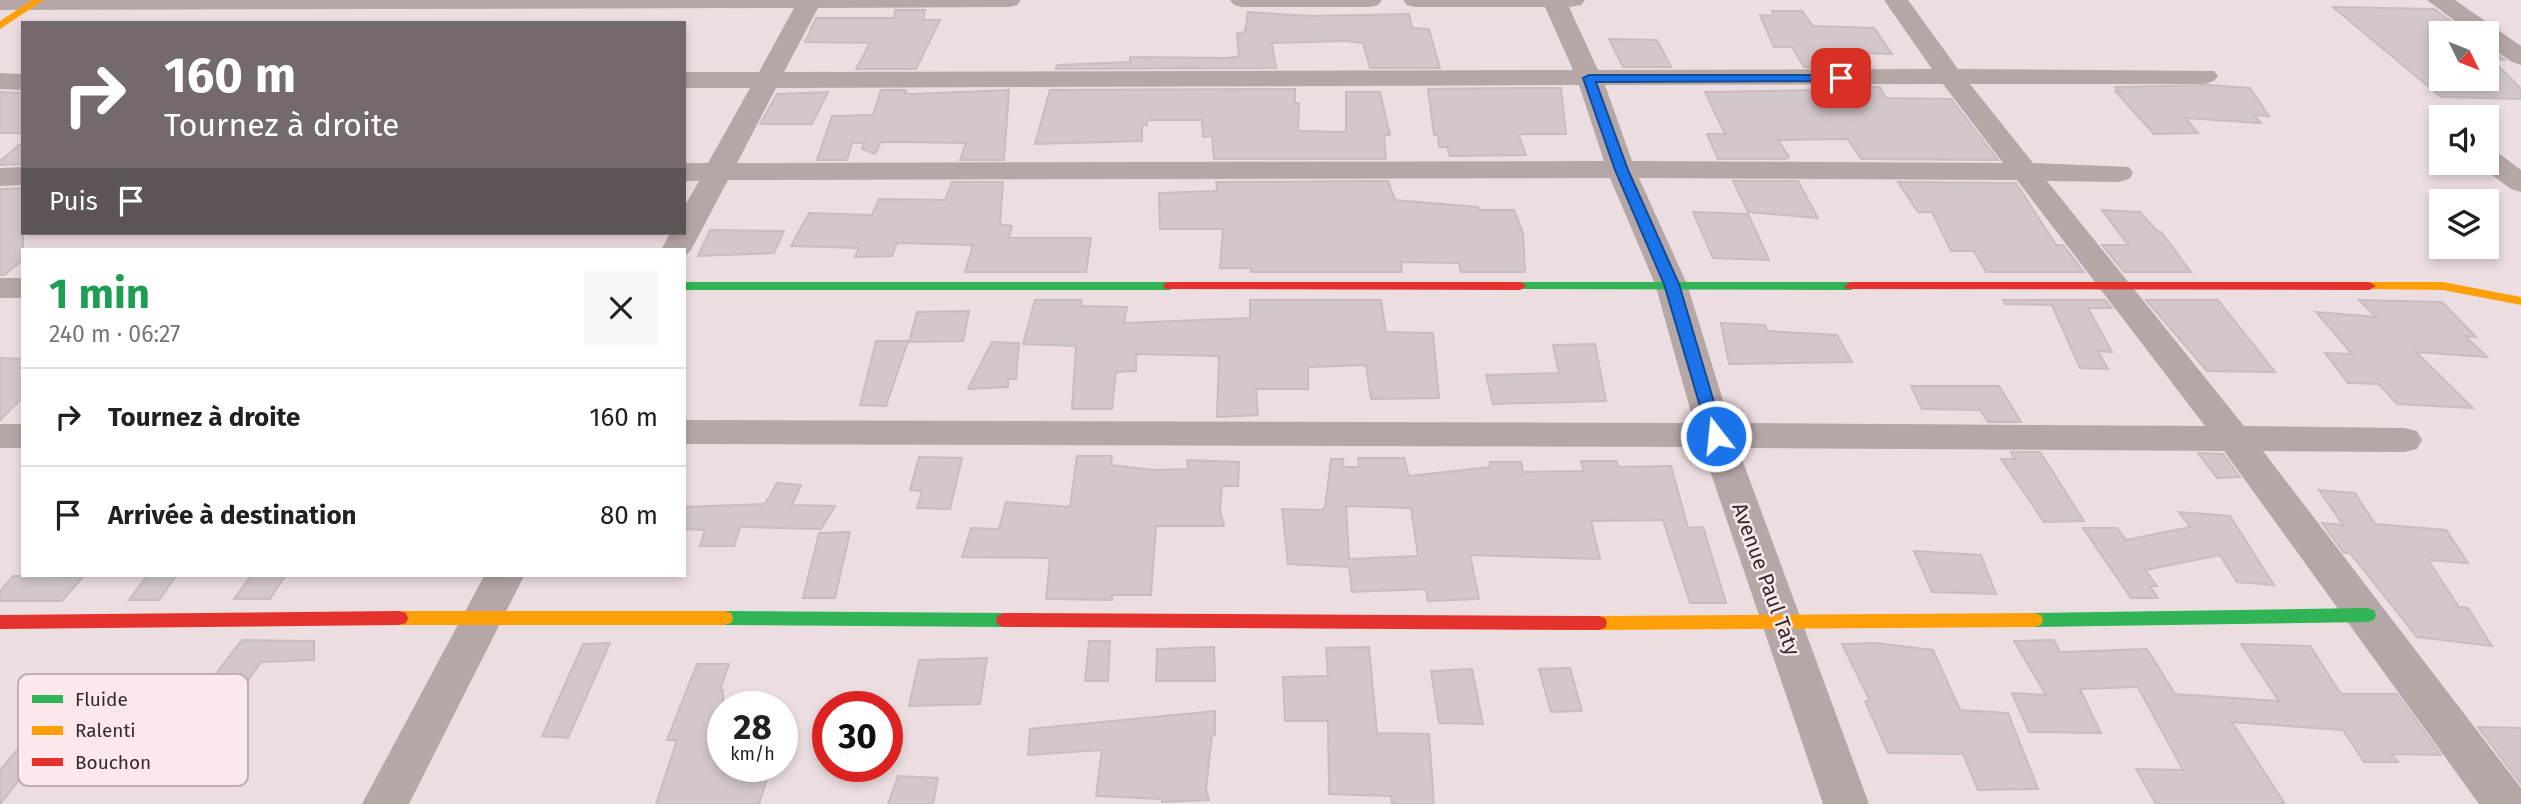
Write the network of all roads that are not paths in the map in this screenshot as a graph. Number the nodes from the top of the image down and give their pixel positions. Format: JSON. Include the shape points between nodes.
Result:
{"nodes":[{"id":1,"x":810,"y":0,"type":"edge"},
{"id":2,"x":968,"y":0,"type":"edge"},
{"id":3,"x":1009,"y":0,"type":"edge"},
{"id":4,"x":1242,"y":0,"type":"edge"},
{"id":5,"x":1255,"y":0,"type":"edge"},
{"id":6,"x":1370,"y":0,"type":"edge"},
{"id":7,"x":1415,"y":0,"type":"edge"},
{"id":8,"x":1554,"y":0,"type":"edge"},
{"id":9,"x":1573,"y":0,"type":"edge"},
{"id":10,"x":1896,"y":0,"type":"edge"},
{"id":11,"x":2440,"y":0,"type":"edge"},
{"id":12,"x":37,"y":1,"type":"edge"},
{"id":13,"x":0,"y":3,"type":"edge"},
{"id":14,"x":0,"y":26,"type":"edge"},
{"id":15,"x":2521,"y":57,"type":"edge"},
{"id":16,"x":1950,"y":76,"type":"junction"},
{"id":17,"x":2205,"y":76,"type":"dead end"},
{"id":18,"x":1589,"y":78,"type":"junction"},
{"id":19,"x":766,"y":79,"type":"junction"},
{"id":20,"x":686,"y":80,"type":"edge"},
{"id":21,"x":0,"y":81,"type":"edge"},
{"id":22,"x":21,"y":82,"type":"edge"},
{"id":23,"x":2499,"y":167,"type":"edge"},
{"id":24,"x":1622,"y":170,"type":"junction"},
{"id":25,"x":686,"y":172,"type":"edge"},
{"id":26,"x":720,"y":172,"type":"junction"},
{"id":27,"x":2027,"y":172,"type":"junction"},
{"id":28,"x":2119,"y":173,"type":"dead end"},
{"id":29,"x":21,"y":176,"type":"edge"},
{"id":30,"x":0,"y":177,"type":"edge"},
{"id":31,"x":2521,"y":183,"type":"edge"},
{"id":32,"x":686,"y":232,"type":"edge"},
{"id":33,"x":1671,"y":284,"type":"junction"},
{"id":34,"x":686,"y":286,"type":"edge"},
{"id":35,"x":0,"y":288,"type":"edge"},
{"id":36,"x":21,"y":288,"type":"edge"},
{"id":37,"x":2113,"y":288,"type":"junction"},
{"id":38,"x":2521,"y":300,"type":"edge"},
{"id":39,"x":686,"y":432,"type":"edge"},
{"id":40,"x":0,"y":436,"type":"edge"},
{"id":41,"x":21,"y":436,"type":"edge"},
{"id":42,"x":1716,"y":436,"type":"junction"},
{"id":43,"x":2404,"y":440,"type":"dead end"},
{"id":44,"x":2236,"y":441,"type":"junction"},
{"id":45,"x":503,"y":577,"type":"edge"},
{"id":46,"x":2367,"y":615,"type":"junction"},
{"id":47,"x":482,"y":617,"type":"junction"},
{"id":48,"x":0,"y":622,"type":"edge"},
{"id":49,"x":1782,"y":624,"type":"junction"},
{"id":50,"x":385,"y":804,"type":"edge"},
{"id":51,"x":1846,"y":804,"type":"edge"},
{"id":52,"x":2506,"y":804,"type":"edge"}],
"edges":[{"from":1,"to":2,"type":"street"},
{"from":1,"to":12,"type":"street"},
{"from":1,"to":19,"type":"street"},
{"from":2,"to":3,"type":"street"},
{"from":4,"to":5,"type":"street"},
{"from":5,"to":6,"type":"street"},
{"from":7,"to":8,"type":"street"},
{"from":8,"to":9,"type":"street"},
{"from":8,"to":18,"type":"street","name":"Avenue Paul Taty"},
{"from":10,"to":16,"type":"street"},
{"from":11,"to":15,"type":"street"},
{"from":12,"to":13,"type":"street"},
{"from":12,"to":14,"type":"street"},
{"from":16,"to":17,"type":"street"},
{"from":16,"to":18,"type":"street"},
{"from":16,"to":27,"type":"street"},
{"from":18,"to":19,"type":"street"},
{"from":18,"to":24,"type":"street","name":"Avenue Paul Taty"},
{"from":19,"to":20,"type":"street"},
{"from":19,"to":26,"type":"street"},
{"from":21,"to":22,"type":"street"},
{"from":23,"to":31,"type":"street"},
{"from":24,"to":26,"type":"street"},
{"from":24,"to":27,"type":"street"},
{"from":24,"to":33,"type":"street","name":"Avenue Paul Taty"},
{"from":25,"to":26,"type":"street"},
{"from":26,"to":32,"type":"street"},
{"from":27,"to":28,"type":"street"},
{"from":27,"to":37,"type":"street"},
{"from":29,"to":30,"type":"street"},
{"from":33,"to":34,"type":"street"},
{"from":33,"to":37,"type":"street"},
{"from":33,"to":42,"type":"street","name":"Avenue Paul Taty"},
{"from":35,"to":36,"type":"street"},
{"from":37,"to":38,"type":"street","via":[[2443,286]]},
{"from":37,"to":44,"type":"street"},
{"from":39,"to":42,"type":"street"},
{"from":40,"to":41,"type":"street"},
{"from":42,"to":44,"type":"street"},
{"from":42,"to":49,"type":"street","name":"Avenue Paul Taty"},
{"from":43,"to":44,"type":"street"},
{"from":44,"to":46,"type":"street"},
{"from":45,"to":47,"type":"street"},
{"from":46,"to":49,"type":"street"},
{"from":46,"to":52,"type":"street"},
{"from":47,"to":48,"type":"street"},
{"from":47,"to":49,"type":"street"},
{"from":47,"to":50,"type":"street"},
{"from":49,"to":51,"type":"street","name":"Avenue Paul Taty"}]}
